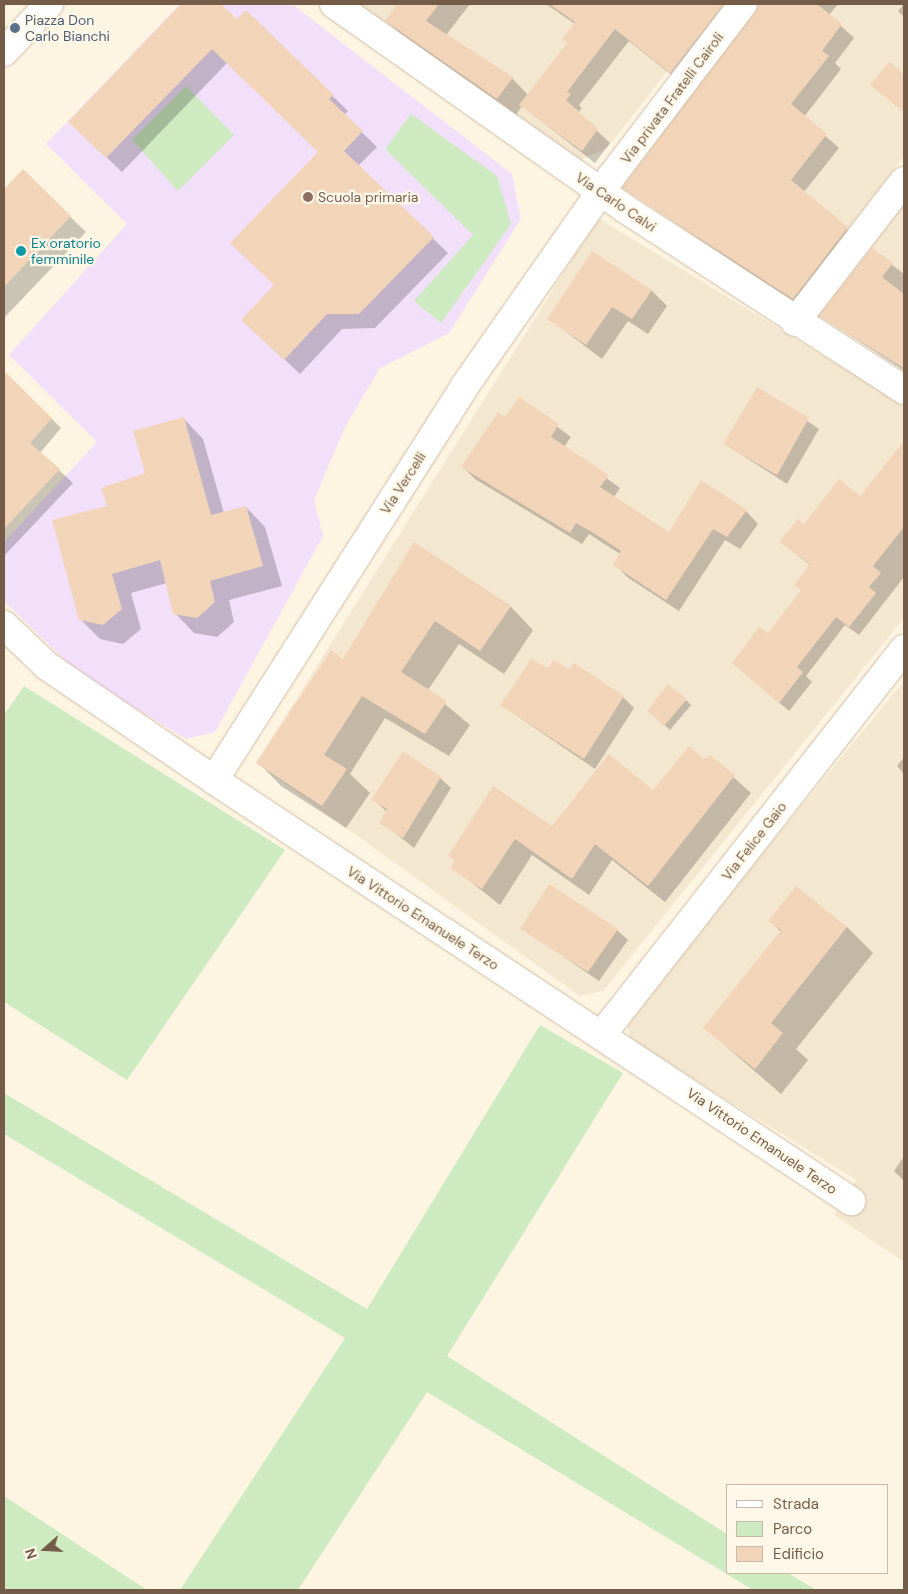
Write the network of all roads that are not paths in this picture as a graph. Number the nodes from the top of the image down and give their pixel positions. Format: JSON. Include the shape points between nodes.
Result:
{"nodes":[{"id":1,"x":49,"y":4,"type":"edge"},
{"id":2,"x":334,"y":4,"type":"edge"},
{"id":3,"x":743,"y":4,"type":"edge"},
{"id":4,"x":4,"y":52,"type":"edge"},
{"id":5,"x":904,"y":181,"type":"edge"},
{"id":6,"x":601,"y":192,"type":"junction"},
{"id":7,"x":795,"y":322,"type":"junction"},
{"id":8,"x":904,"y":390,"type":"edge"},
{"id":9,"x":4,"y":625,"type":"edge"},
{"id":10,"x":904,"y":649,"type":"edge"},
{"id":11,"x":214,"y":780,"type":"junction"},
{"id":12,"x":603,"y":1033,"type":"junction"},
{"id":13,"x":851,"y":1201,"type":"dead end"}],
"edges":[{"from":1,"to":4,"type":"street"},
{"from":2,"to":6,"type":"street","name":"Via Carlo Calvi"},
{"from":3,"to":6,"type":"street","name":"Via privata Fratelli Cairoli"},
{"from":5,"to":7,"type":"street"},
{"from":6,"to":7,"type":"street","name":"Via Carlo Calvi"},
{"from":6,"to":11,"type":"street","name":"Via Vercelli","via":[[464,387]]},
{"from":7,"to":8,"type":"street","name":"Via Carlo Calvi"},
{"from":9,"to":11,"type":"street","name":"Via Vittorio Emanuele Terzo","via":[[47,666]]},
{"from":10,"to":12,"type":"street","name":"Via Felice Gaio"},
{"from":11,"to":12,"type":"street","name":"Via Vittorio Emanuele Terzo"},
{"from":12,"to":13,"type":"street","name":"Via Vittorio Emanuele Terzo"}]}
